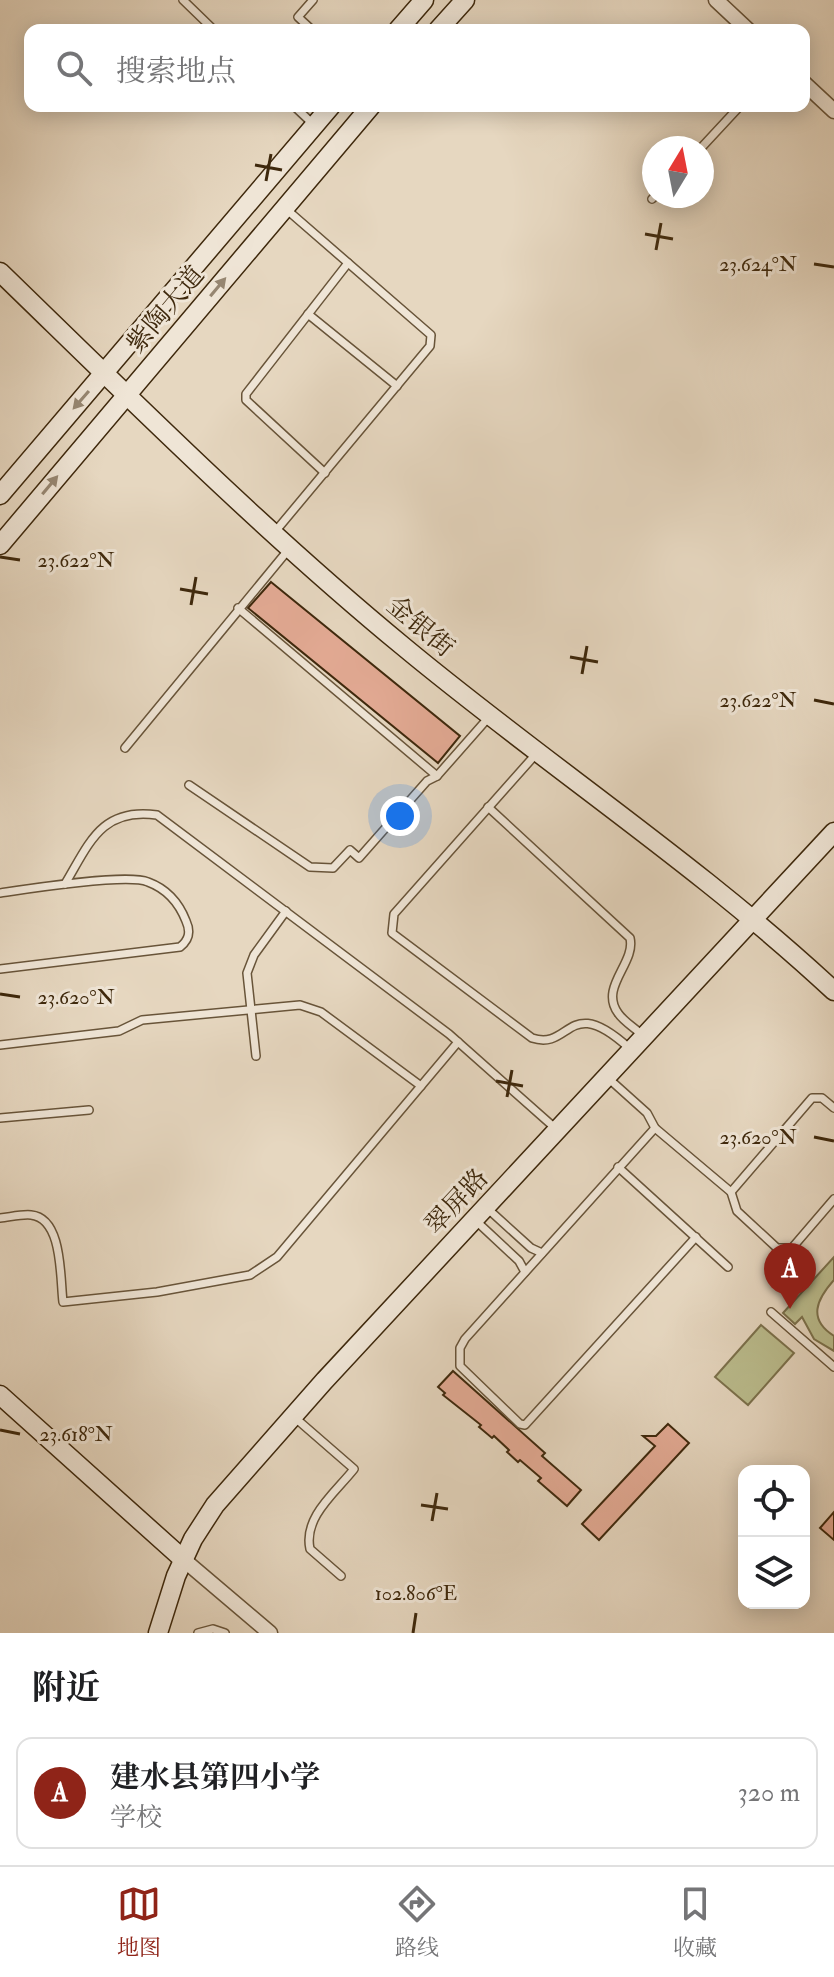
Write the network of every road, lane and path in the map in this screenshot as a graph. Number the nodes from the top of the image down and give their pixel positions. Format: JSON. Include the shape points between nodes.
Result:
{"nodes":[{"id":1,"x":183,"y":0,"type":"edge"},
{"id":2,"x":313,"y":0,"type":"edge"},
{"id":3,"x":424,"y":0,"type":"edge"},
{"id":4,"x":465,"y":0,"type":"edge"},
{"id":5,"x":716,"y":0,"type":"edge"},
{"id":6,"x":208,"y":24,"type":"edge"},
{"id":7,"x":306,"y":24,"type":"edge"},
{"id":8,"x":403,"y":24,"type":"edge"},
{"id":9,"x":443,"y":24,"type":"edge"},
{"id":10,"x":742,"y":24,"type":"edge"},
{"id":11,"x":810,"y":89,"type":"edge"},
{"id":12,"x":834,"y":111,"type":"edge"},
{"id":13,"x":301,"y":112,"type":"edge"},
{"id":14,"x":326,"y":112,"type":"edge"},
{"id":15,"x":366,"y":112,"type":"edge"},
{"id":16,"x":734,"y":112,"type":"edge"},
{"id":17,"x":315,"y":125,"type":"junction"},
{"id":18,"x":712,"y":136,"type":"edge"},
{"id":19,"x":284,"y":207,"type":"junction"},
{"id":20,"x":348,"y":263,"type":"junction"},
{"id":21,"x":0,"y":272,"type":"edge"},
{"id":22,"x":308,"y":314,"type":"junction"},
{"id":23,"x":104,"y":373,"type":"junction"},
{"id":24,"x":397,"y":386,"type":"junction"},
{"id":25,"x":127,"y":395,"type":"junction"},
{"id":26,"x":325,"y":473,"type":"junction"},
{"id":27,"x":0,"y":495,"type":"edge"},
{"id":28,"x":274,"y":534,"type":"junction"},
{"id":29,"x":0,"y":545,"type":"edge"},
{"id":30,"x":290,"y":548,"type":"junction"},
{"id":31,"x":238,"y":608,"type":"junction"},
{"id":32,"x":490,"y":715,"type":"junction"},
{"id":33,"x":125,"y":748,"type":"dead end"},
{"id":34,"x":538,"y":752,"type":"junction"},
{"id":35,"x":437,"y":776,"type":"junction"},
{"id":36,"x":189,"y":785,"type":"dead end"},
{"id":37,"x":488,"y":807,"type":"junction"},
{"id":38,"x":834,"y":832,"type":"edge"},
{"id":39,"x":65,"y":884,"type":"junction"},
{"id":40,"x":0,"y":893,"type":"edge"},
{"id":41,"x":286,"y":911,"type":"junction"},
{"id":42,"x":753,"y":920,"type":"junction"},
{"id":43,"x":0,"y":969,"type":"edge"},
{"id":44,"x":834,"y":991,"type":"edge"},
{"id":45,"x":251,"y":1009,"type":"junction"},
{"id":46,"x":458,"y":1042,"type":"junction"},
{"id":47,"x":638,"y":1044,"type":"junction"},
{"id":48,"x":0,"y":1045,"type":"edge"},
{"id":49,"x":256,"y":1056,"type":"dead end"},
{"id":50,"x":607,"y":1077,"type":"junction"},
{"id":51,"x":421,"y":1086,"type":"junction"},
{"id":52,"x":834,"y":1108,"type":"edge"},
{"id":53,"x":89,"y":1110,"type":"dead end"},
{"id":54,"x":0,"y":1118,"type":"edge"},
{"id":55,"x":655,"y":1128,"type":"junction"},
{"id":56,"x":558,"y":1130,"type":"junction"},
{"id":57,"x":618,"y":1167,"type":"junction"},
{"id":58,"x":731,"y":1192,"type":"junction"},
{"id":59,"x":834,"y":1199,"type":"edge"},
{"id":60,"x":480,"y":1213,"type":"junction"},
{"id":61,"x":0,"y":1218,"type":"edge"},
{"id":62,"x":696,"y":1237,"type":"junction"},
{"id":63,"x":542,"y":1253,"type":"junction"},
{"id":64,"x":728,"y":1267,"type":"dead end"},
{"id":65,"x":525,"y":1272,"type":"junction"},
{"id":66,"x":771,"y":1312,"type":"dead end"},
{"id":67,"x":834,"y":1367,"type":"edge"},
{"id":68,"x":0,"y":1395,"type":"edge"},
{"id":69,"x":293,"y":1416,"type":"junction"},
{"id":70,"x":184,"y":1560,"type":"junction"},
{"id":71,"x":341,"y":1576,"type":"dead end"},
{"id":72,"x":158,"y":1633,"type":"edge"},
{"id":73,"x":198,"y":1633,"type":"edge"},
{"id":74,"x":225,"y":1633,"type":"edge"},
{"id":75,"x":270,"y":1633,"type":"edge"}],
"edges":[{"from":1,"to":6,"type":"lane"},
{"from":2,"to":7,"type":"lane","via":[[298,17]]},
{"from":3,"to":8,"type":"street"},
{"from":4,"to":9,"type":"street"},
{"from":5,"to":10,"type":"street"},
{"from":11,"to":12,"type":"street"},
{"from":13,"to":17,"type":"lane"},
{"from":14,"to":17,"type":"street","name":"紫陶大道"},
{"from":15,"to":19,"type":"street","name":"紫陶大道"},
{"from":16,"to":18,"type":"lane"},
{"from":17,"to":23,"type":"street","name":"紫陶大道"},
{"from":19,"to":20,"type":"lane"},
{"from":25,"to":19,"type":"street","name":"紫陶大道","one_way":true},
{"from":20,"to":22,"type":"lane"},
{"from":20,"to":24,"type":"lane","via":[[431,335],[430,346]]},
{"from":21,"to":23,"type":"street","name":"金银街"},
{"from":22,"to":24,"type":"lane"},
{"from":22,"to":26,"type":"lane","via":[[246,400]]},
{"from":23,"to":25,"type":"street","name":"金银街"},
{"from":23,"to":27,"type":"street","name":"紫陶大道","one_way":true},
{"from":24,"to":26,"type":"lane"},
{"from":25,"to":28,"type":"street","name":"金银街"},
{"from":29,"to":25,"type":"street","name":"紫陶大道","one_way":true},
{"from":26,"to":28,"type":"lane"},
{"from":28,"to":30,"type":"street","name":"金银街"},
{"from":30,"to":31,"type":"lane"},
{"from":30,"to":32,"type":"street","name":"金银街"},
{"from":31,"to":33,"type":"lane"},
{"from":31,"to":35,"type":"lane"},
{"from":32,"to":34,"type":"street","name":"金银街"},
{"from":32,"to":35,"type":"lane"},
{"from":34,"to":37,"type":"lane"},
{"from":34,"to":42,"type":"street","name":"金银街"},
{"from":35,"to":36,"type":"lane","via":[[359,858],[350,850],[327,869],[310,867]]},
{"from":37,"to":47,"type":"lane","via":[[630,938],[632,951],[617,976],[614,1003]]},
{"from":37,"to":47,"type":"lane","via":[[394,914],[392,933],[532,1038],[547,1040],[575,1024],[594,1024]]},
{"from":38,"to":42,"type":"street","name":"翠屏路"},
{"from":39,"to":40,"type":"lane"},
{"from":39,"to":41,"type":"lane","via":[[99,828],[127,815],[157,815]]},
{"from":39,"to":43,"type":"lane","via":[[138,879],[151,883],[182,910],[189,927],[187,940],[180,947]]},
{"from":41,"to":45,"type":"lane","via":[[249,967]]},
{"from":41,"to":46,"type":"lane"},
{"from":42,"to":44,"type":"street","name":"金银街"},
{"from":42,"to":47,"type":"street","name":"翠屏路"},
{"from":45,"to":48,"type":"lane","via":[[142,1020],[119,1031]]},
{"from":45,"to":49,"type":"lane"},
{"from":45,"to":51,"type":"lane","via":[[314,1008]]},
{"from":46,"to":51,"type":"lane"},
{"from":46,"to":56,"type":"lane"},
{"from":47,"to":50,"type":"street","name":"翠屏路"},
{"from":50,"to":55,"type":"lane","via":[[647,1113]]},
{"from":50,"to":56,"type":"street","name":"翠屏路"},
{"from":51,"to":61,"type":"lane","via":[[277,1257],[250,1275],[63,1302],[55,1232],[33,1214]]},
{"from":52,"to":58,"type":"lane","via":[[822,1098],[812,1098]]},
{"from":53,"to":54,"type":"lane"},
{"from":55,"to":57,"type":"lane"},
{"from":55,"to":58,"type":"lane"},
{"from":56,"to":60,"type":"street","name":"翠屏路"},
{"from":57,"to":62,"type":"lane"},
{"from":57,"to":63,"type":"lane"},
{"from":58,"to":59,"type":"lane","via":[[737,1211],[784,1249],[792,1248]]},
{"from":60,"to":63,"type":"lane"},
{"from":60,"to":65,"type":"lane"},
{"from":60,"to":69,"type":"street","name":"翠屏路"},
{"from":62,"to":64,"type":"lane"},
{"from":62,"to":65,"type":"lane","via":[[525,1425],[464,1373],[459,1360],[465,1339]]},
{"from":63,"to":65,"type":"lane"},
{"from":66,"to":67,"type":"lane"},
{"from":68,"to":70,"type":"street"},
{"from":69,"to":70,"type":"street","name":"翠屏路","via":[[215,1505]]},
{"from":69,"to":71,"type":"lane","via":[[354,1469],[314,1518],[309,1532],[310,1549]]},
{"from":70,"to":72,"type":"street","name":"翠屏路"},
{"from":70,"to":75,"type":"street"},
{"from":73,"to":74,"type":"lane"}]}
